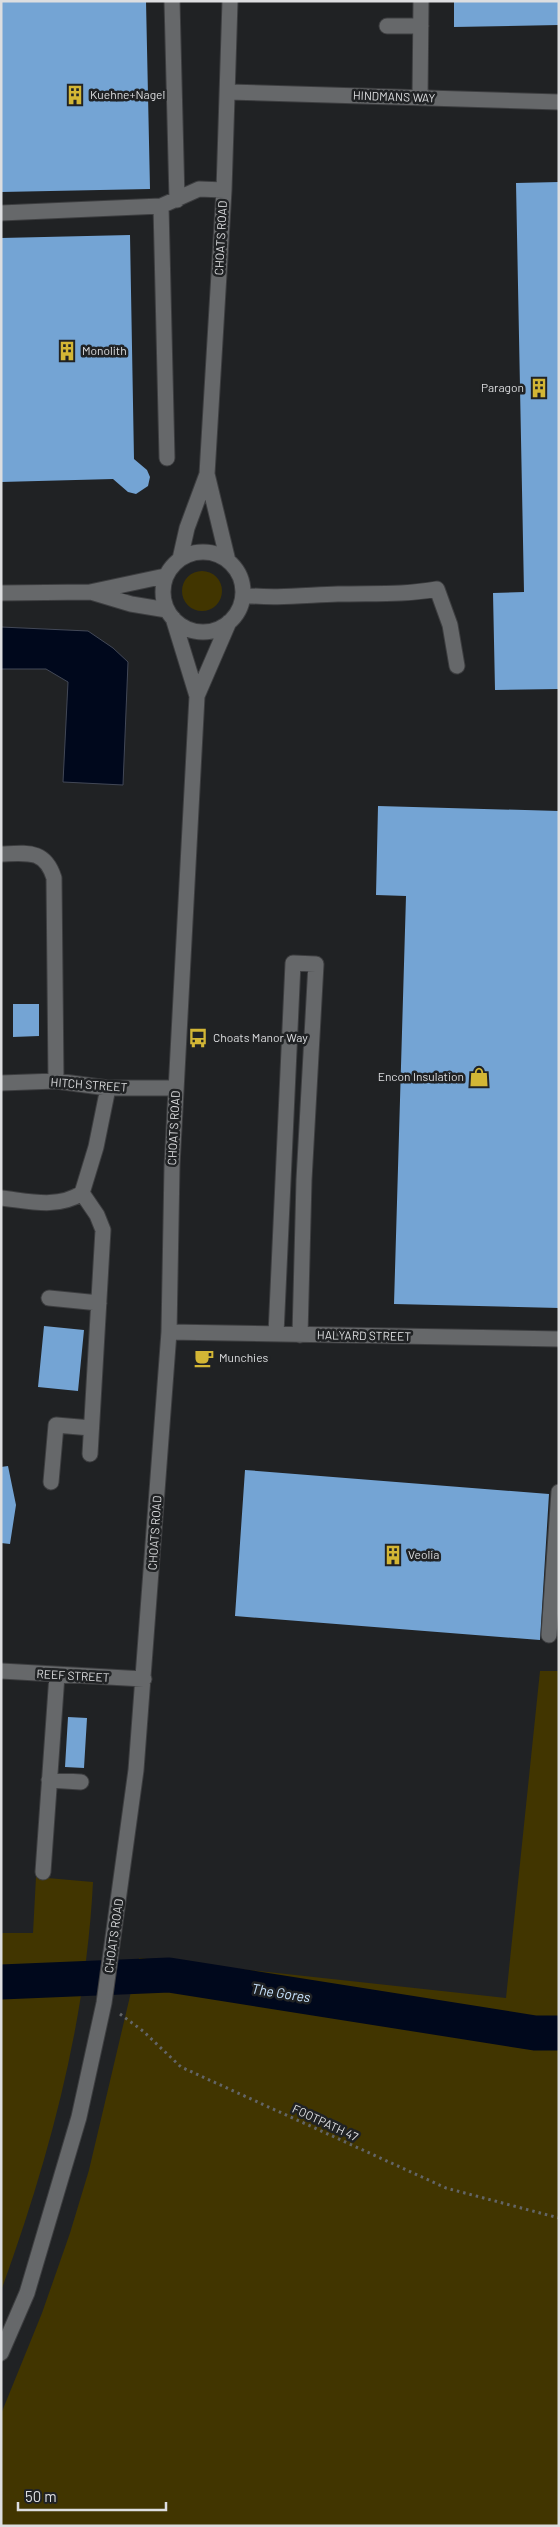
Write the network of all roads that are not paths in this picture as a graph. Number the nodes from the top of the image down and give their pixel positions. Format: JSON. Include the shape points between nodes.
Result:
{"nodes":[{"id":1,"x":172,"y":1,"type":"edge"},
{"id":2,"x":230,"y":1,"type":"edge"},
{"id":3,"x":421,"y":1,"type":"edge"},
{"id":4,"x":387,"y":26,"type":"dead end"},
{"id":5,"x":421,"y":26,"type":"junction"},
{"id":6,"x":228,"y":92,"type":"junction"},
{"id":7,"x":420,"y":98,"type":"junction"},
{"id":8,"x":559,"y":102,"type":"edge"},
{"id":9,"x":224,"y":190,"type":"junction"},
{"id":10,"x":177,"y":200,"type":"junction"},
{"id":11,"x":161,"y":206,"type":"junction"},
{"id":12,"x":1,"y":213,"type":"edge"},
{"id":13,"x":167,"y":458,"type":"dead end"},
{"id":14,"x":207,"y":474,"type":"junction"},
{"id":15,"x":180,"y":559,"type":"junction"},
{"id":16,"x":228,"y":561,"type":"junction"},
{"id":17,"x":165,"y":576,"type":"junction"},
{"id":18,"x":90,"y":592,"type":"junction"},
{"id":19,"x":1,"y":593,"type":"edge"},
{"id":20,"x":243,"y":594,"type":"junction"},
{"id":21,"x":170,"y":614,"type":"junction"},
{"id":22,"x":229,"y":622,"type":"junction"},
{"id":23,"x":457,"y":666,"type":"dead end"},
{"id":24,"x":197,"y":696,"type":"junction"},
{"id":25,"x":1,"y":854,"type":"edge"},
{"id":26,"x":56,"y":1081,"type":"junction"},
{"id":27,"x":1,"y":1083,"type":"edge"},
{"id":28,"x":108,"y":1088,"type":"junction"},
{"id":29,"x":176,"y":1088,"type":"junction"},
{"id":30,"x":82,"y":1193,"type":"junction"},
{"id":31,"x":1,"y":1198,"type":"edge"},
{"id":32,"x":49,"y":1298,"type":"dead end"},
{"id":33,"x":99,"y":1303,"type":"junction"},
{"id":34,"x":169,"y":1332,"type":"junction"},
{"id":35,"x":276,"y":1334,"type":"junction"},
{"id":36,"x":300,"y":1335,"type":"junction"},
{"id":37,"x":559,"y":1339,"type":"edge"},
{"id":38,"x":91,"y":1428,"type":"junction"},
{"id":39,"x":90,"y":1454,"type":"dead end"},
{"id":40,"x":51,"y":1482,"type":"dead end"},
{"id":41,"x":559,"y":1492,"type":"edge"},
{"id":42,"x":548,"y":1635,"type":"dead end"},
{"id":43,"x":1,"y":1671,"type":"edge"},
{"id":44,"x":57,"y":1675,"type":"junction"},
{"id":45,"x":144,"y":1679,"type":"junction"},
{"id":46,"x":49,"y":1780,"type":"junction"},
{"id":47,"x":81,"y":1782,"type":"dead end"},
{"id":48,"x":43,"y":1872,"type":"dead end"},
{"id":49,"x":1,"y":2353,"type":"edge"}],
"edges":[{"from":1,"to":10,"type":"street"},
{"from":2,"to":6,"type":"street","name":"CHOATS ROAD"},
{"from":3,"to":5,"type":"street"},
{"from":4,"to":5,"type":"street"},
{"from":5,"to":7,"type":"street"},
{"from":6,"to":7,"type":"street","name":"HINDMANS WAY"},
{"from":6,"to":9,"type":"street","name":"CHOATS ROAD"},
{"from":7,"to":8,"type":"street","name":"HINDMANS WAY"},
{"from":9,"to":10,"type":"street","via":[[199,189]]},
{"from":9,"to":14,"type":"street","name":"CHOATS ROAD"},
{"from":10,"to":11,"type":"street"},
{"from":11,"to":12,"type":"street"},
{"from":11,"to":13,"type":"street"},
{"from":14,"to":15,"type":"street","name":"CHOATS ROAD","via":[[187,528]]},
{"from":14,"to":16,"type":"street","name":"CHOATS ROAD"},
{"from":15,"to":16,"type":"street","via":[[204,552],[217,554]]},
{"from":15,"to":17,"type":"street"},
{"from":16,"to":20,"type":"street","via":[[236,570]]},
{"from":17,"to":18,"type":"street"},
{"from":17,"to":21,"type":"street","via":[[162,590]]},
{"from":18,"to":19,"type":"street"},
{"from":18,"to":21,"type":"street"},
{"from":20,"to":22,"type":"street","via":[[238,610]]},
{"from":20,"to":23,"type":"street","via":[[268,598],[388,595],[437,589],[450,625]]},
{"from":21,"to":22,"type":"street","via":[[190,630],[200,632],[215,630]]},
{"from":21,"to":24,"type":"street","name":"CHOATS ROAD"},
{"from":22,"to":24,"type":"street","name":"CHOATS ROAD"},
{"from":24,"to":29,"type":"street","name":"CHOATS ROAD"},
{"from":25,"to":26,"type":"street","via":[[29,853],[44,858],[54,878]]},
{"from":26,"to":27,"type":"street","name":"HITCH STREET"},
{"from":26,"to":28,"type":"street","name":"HITCH STREET"},
{"from":28,"to":29,"type":"street","name":"HITCH STREET"},
{"from":28,"to":30,"type":"street","via":[[96,1147]]},
{"from":29,"to":34,"type":"street","name":"CHOATS ROAD"},
{"from":30,"to":31,"type":"street","via":[[69,1201],[48,1204]]},
{"from":30,"to":33,"type":"street","via":[[103,1230]]},
{"from":32,"to":33,"type":"street"},
{"from":33,"to":38,"type":"street"},
{"from":34,"to":35,"type":"street","name":"HALYARD STREET"},
{"from":34,"to":45,"type":"street","name":"CHOATS ROAD"},
{"from":35,"to":36,"type":"street","name":"HALYARD STREET"},
{"from":35,"to":36,"type":"street","via":[[293,964],[316,964],[304,1180]]},
{"from":36,"to":37,"type":"street","name":"HALYARD STREET"},
{"from":38,"to":39,"type":"street"},
{"from":38,"to":40,"type":"street","via":[[56,1425]]},
{"from":41,"to":42,"type":"street"},
{"from":43,"to":44,"type":"street","name":"REEF STREET"},
{"from":44,"to":45,"type":"street","name":"REEF STREET"},
{"from":44,"to":46,"type":"street"},
{"from":45,"to":49,"type":"street","name":"CHOATS ROAD","via":[[136,1770],[113,1945],[80,2117],[27,2293]]},
{"from":46,"to":47,"type":"street"},
{"from":46,"to":48,"type":"street"}]}
